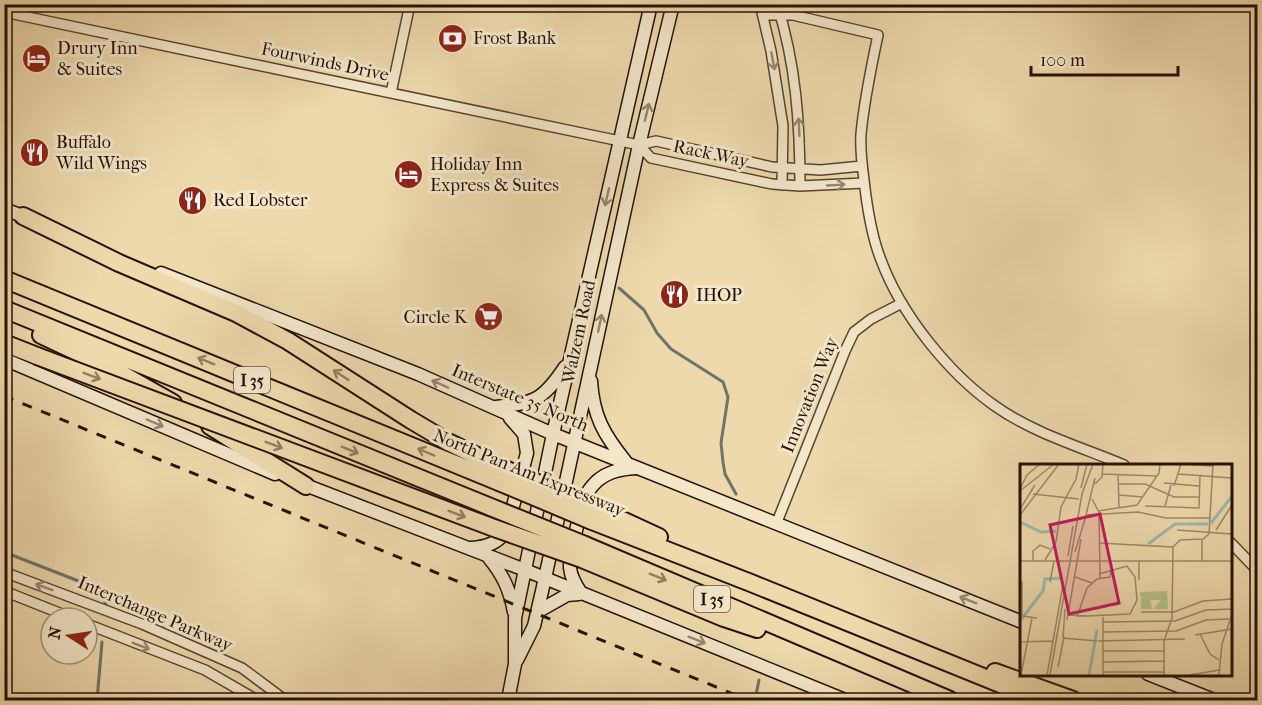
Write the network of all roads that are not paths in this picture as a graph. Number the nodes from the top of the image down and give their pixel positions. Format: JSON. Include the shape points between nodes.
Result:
{"nodes":[{"id":1,"x":410,"y":4,"type":"edge"},
{"id":2,"x":651,"y":4,"type":"edge"},
{"id":3,"x":760,"y":4,"type":"edge"},
{"id":4,"x":672,"y":8,"type":"edge"},
{"id":5,"x":779,"y":9,"type":"edge"},
{"id":6,"x":4,"y":12,"type":"edge"},
{"id":7,"x":763,"y":15,"type":"junction"},
{"id":8,"x":391,"y":93,"type":"junction"},
{"id":9,"x":621,"y":140,"type":"junction"},
{"id":10,"x":639,"y":145,"type":"junction"},
{"id":11,"x":862,"y":166,"type":"junction"},
{"id":12,"x":782,"y":168,"type":"junction"},
{"id":13,"x":800,"y":170,"type":"junction"},
{"id":14,"x":864,"y":183,"type":"junction"},
{"id":15,"x":782,"y":185,"type":"junction"},
{"id":16,"x":800,"y":186,"type":"junction"},
{"id":17,"x":4,"y":209,"type":"edge"},
{"id":18,"x":23,"y":216,"type":"junction"},
{"id":19,"x":4,"y":279,"type":"edge"},
{"id":20,"x":902,"y":303,"type":"junction"},
{"id":21,"x":4,"y":309,"type":"edge"},
{"id":22,"x":4,"y":320,"type":"edge"},
{"id":23,"x":4,"y":343,"type":"edge"},
{"id":24,"x":4,"y":359,"type":"edge"},
{"id":25,"x":569,"y":362,"type":"junction"},
{"id":26,"x":591,"y":363,"type":"junction"},
{"id":27,"x":494,"y":407,"type":"junction"},
{"id":28,"x":553,"y":434,"type":"junction"},
{"id":29,"x":574,"y":442,"type":"junction"},
{"id":30,"x":627,"y":463,"type":"junction"},
{"id":31,"x":1122,"y":464,"type":"edge"},
{"id":32,"x":641,"y":468,"type":"junction"},
{"id":33,"x":499,"y":475,"type":"junction"},
{"id":34,"x":306,"y":486,"type":"junction"},
{"id":35,"x":777,"y":522,"type":"junction"},
{"id":36,"x":1232,"y":544,"type":"edge"},
{"id":37,"x":468,"y":548,"type":"junction"},
{"id":38,"x":584,"y":552,"type":"junction"},
{"id":39,"x":486,"y":555,"type":"junction"},
{"id":40,"x":525,"y":570,"type":"junction"},
{"id":41,"x":1257,"y":571,"type":"edge"},
{"id":42,"x":4,"y":572,"type":"edge"},
{"id":43,"x":545,"y":578,"type":"junction"},
{"id":44,"x":4,"y":591,"type":"edge"},
{"id":45,"x":582,"y":594,"type":"junction"},
{"id":46,"x":42,"y":606,"type":"edge"},
{"id":47,"x":537,"y":612,"type":"junction"},
{"id":48,"x":515,"y":618,"type":"junction"},
{"id":49,"x":1020,"y":621,"type":"edge"},
{"id":50,"x":99,"y":629,"type":"edge"},
{"id":51,"x":873,"y":633,"type":"junction"},
{"id":52,"x":515,"y":664,"type":"junction"},
{"id":53,"x":1151,"y":675,"type":"edge"},
{"id":54,"x":256,"y":700,"type":"edge"},
{"id":55,"x":285,"y":700,"type":"edge"},
{"id":56,"x":507,"y":700,"type":"edge"},
{"id":57,"x":845,"y":700,"type":"edge"},
{"id":58,"x":950,"y":700,"type":"edge"},
{"id":59,"x":1040,"y":700,"type":"edge"},
{"id":60,"x":1073,"y":700,"type":"edge"},
{"id":61,"x":1214,"y":700,"type":"edge"}],
"edges":[{"from":1,"to":8,"type":"street"},
{"from":2,"to":9,"type":"main road","name":"Walzem Road"},
{"from":3,"to":7,"type":"street"},
{"from":10,"to":4,"type":"main road","name":"Walzem Road","one_way":true},
{"from":5,"to":7,"type":"street"},
{"from":5,"to":11,"type":"street","via":[[878,35],[861,136]]},
{"from":13,"to":5,"type":"street","one_way":true,"via":[[796,90]]},
{"from":6,"to":8,"type":"street","name":"Fourwinds Drive"},
{"from":7,"to":12,"type":"street","one_way":true,"via":[[782,117]]},
{"from":8,"to":9,"type":"street","name":"Fourwinds Drive"},
{"from":9,"to":10,"type":"street","name":"Fourwinds Drive"},
{"from":9,"to":25,"type":"main road","name":"Walzem Road","one_way":true},
{"from":10,"to":12,"type":"street","name":"Rack Way","via":[[656,141]]},
{"from":10,"to":15,"type":"street","name":"Rack Way","via":[[651,158]]},
{"from":26,"to":10,"type":"main road","name":"Walzem Road","one_way":true},
{"from":11,"to":13,"type":"street","name":"Rack Way"},
{"from":11,"to":14,"type":"street"},
{"from":12,"to":13,"type":"street","name":"Rack Way"},
{"from":12,"to":15,"type":"street"},
{"from":13,"to":16,"type":"street"},
{"from":16,"to":14,"type":"street","name":"Rack Way","one_way":true},
{"from":14,"to":20,"type":"street","via":[[869,221],[881,261]]},
{"from":15,"to":16,"type":"street","name":"Rack Way"},
{"from":17,"to":18,"type":"main road","name":"Interstate 35 North"},
{"from":27,"to":18,"type":"main road","name":"Interstate 35 North","one_way":true},
{"from":33,"to":18,"type":"highway","one_way":true,"via":[[288,341],[236,313]]},
{"from":33,"to":19,"type":"highway","name":"North Pan Am Expressway","number":"I 35","one_way":true},
{"from":20,"to":31,"type":"street","via":[[931,345],[963,381],[995,407]]},
{"from":20,"to":35,"type":"street","name":"Innovation Way","via":[[854,332]]},
{"from":21,"to":38,"type":"highway","number":"I 35","one_way":true,"bridge":true,"via":[[493,508]]},
{"from":22,"to":34,"type":"highway","via":[[111,368]]},
{"from":23,"to":38,"type":"highway","one_way":true,"bridge":true,"via":[[494,528]]},
{"from":24,"to":34,"type":"main road","one_way":true},
{"from":25,"to":27,"type":"main road","via":[[538,399]]},
{"from":25,"to":28,"type":"main road","name":"Walzem Road"},
{"from":26,"to":29,"type":"main road","name":"Walzem Road"},
{"from":26,"to":30,"type":"main road","via":[[598,419]]},
{"from":27,"to":28,"type":"main road","name":"Interstate 35 North"},
{"from":27,"to":37,"type":"main road","via":[[513,420],[524,435],[525,464],[504,535],[486,546]]},
{"from":28,"to":29,"type":"main road","name":"Interstate 35 North"},
{"from":28,"to":40,"type":"main road","name":"Walzem Road"},
{"from":29,"to":30,"type":"main road","name":"Interstate 35 North"},
{"from":29,"to":43,"type":"main road","name":"Walzem Road"},
{"from":30,"to":32,"type":"main road","name":"Interstate 35 North"},
{"from":32,"to":35,"type":"main road","name":"Interstate 35 North"},
{"from":32,"to":45,"type":"main road","via":[[608,473],[587,493],[570,569]]},
{"from":33,"to":51,"type":"highway","name":"North Pan Am Expressway","number":"I 35","bridge":true},
{"from":34,"to":37,"type":"main road"},
{"from":49,"to":35,"type":"main road","name":"Interstate 35 North","one_way":true},
{"from":36,"to":41,"type":"street"},
{"from":37,"to":39,"type":"main road"},
{"from":38,"to":58,"type":"highway","number":"I 35","one_way":true},
{"from":39,"to":40,"type":"main road"},
{"from":39,"to":48,"type":"main road","via":[[499,569],[510,591]]},
{"from":40,"to":43,"type":"main road"},
{"from":40,"to":48,"type":"main road","name":"Walzem Road"},
{"from":55,"to":42,"type":"street","name":"Interchange Parkway","one_way":true,"via":[[242,668],[142,624]]},
{"from":43,"to":45,"type":"main road"},
{"from":43,"to":47,"type":"main road","name":"Walzem Road"},
{"from":44,"to":46,"type":"street","name":"Interchange Parkway"},
{"from":45,"to":47,"type":"main road","via":[[567,595]]},
{"from":45,"to":57,"type":"main road","one_way":true},
{"from":47,"to":52,"type":"main road","name":"Walzem Road"},
{"from":48,"to":52,"type":"main road","name":"Walzem Road"},
{"from":50,"to":54,"type":"street","name":"Interchange Parkway","one_way":true,"via":[[205,670]]},
{"from":51,"to":59,"type":"highway","name":"North Pan Am Expressway","number":"I 35"},
{"from":51,"to":60,"type":"highway"},
{"from":52,"to":56,"type":"main road","name":"Walzem Road"},
{"from":53,"to":61,"type":"main road"}]}
